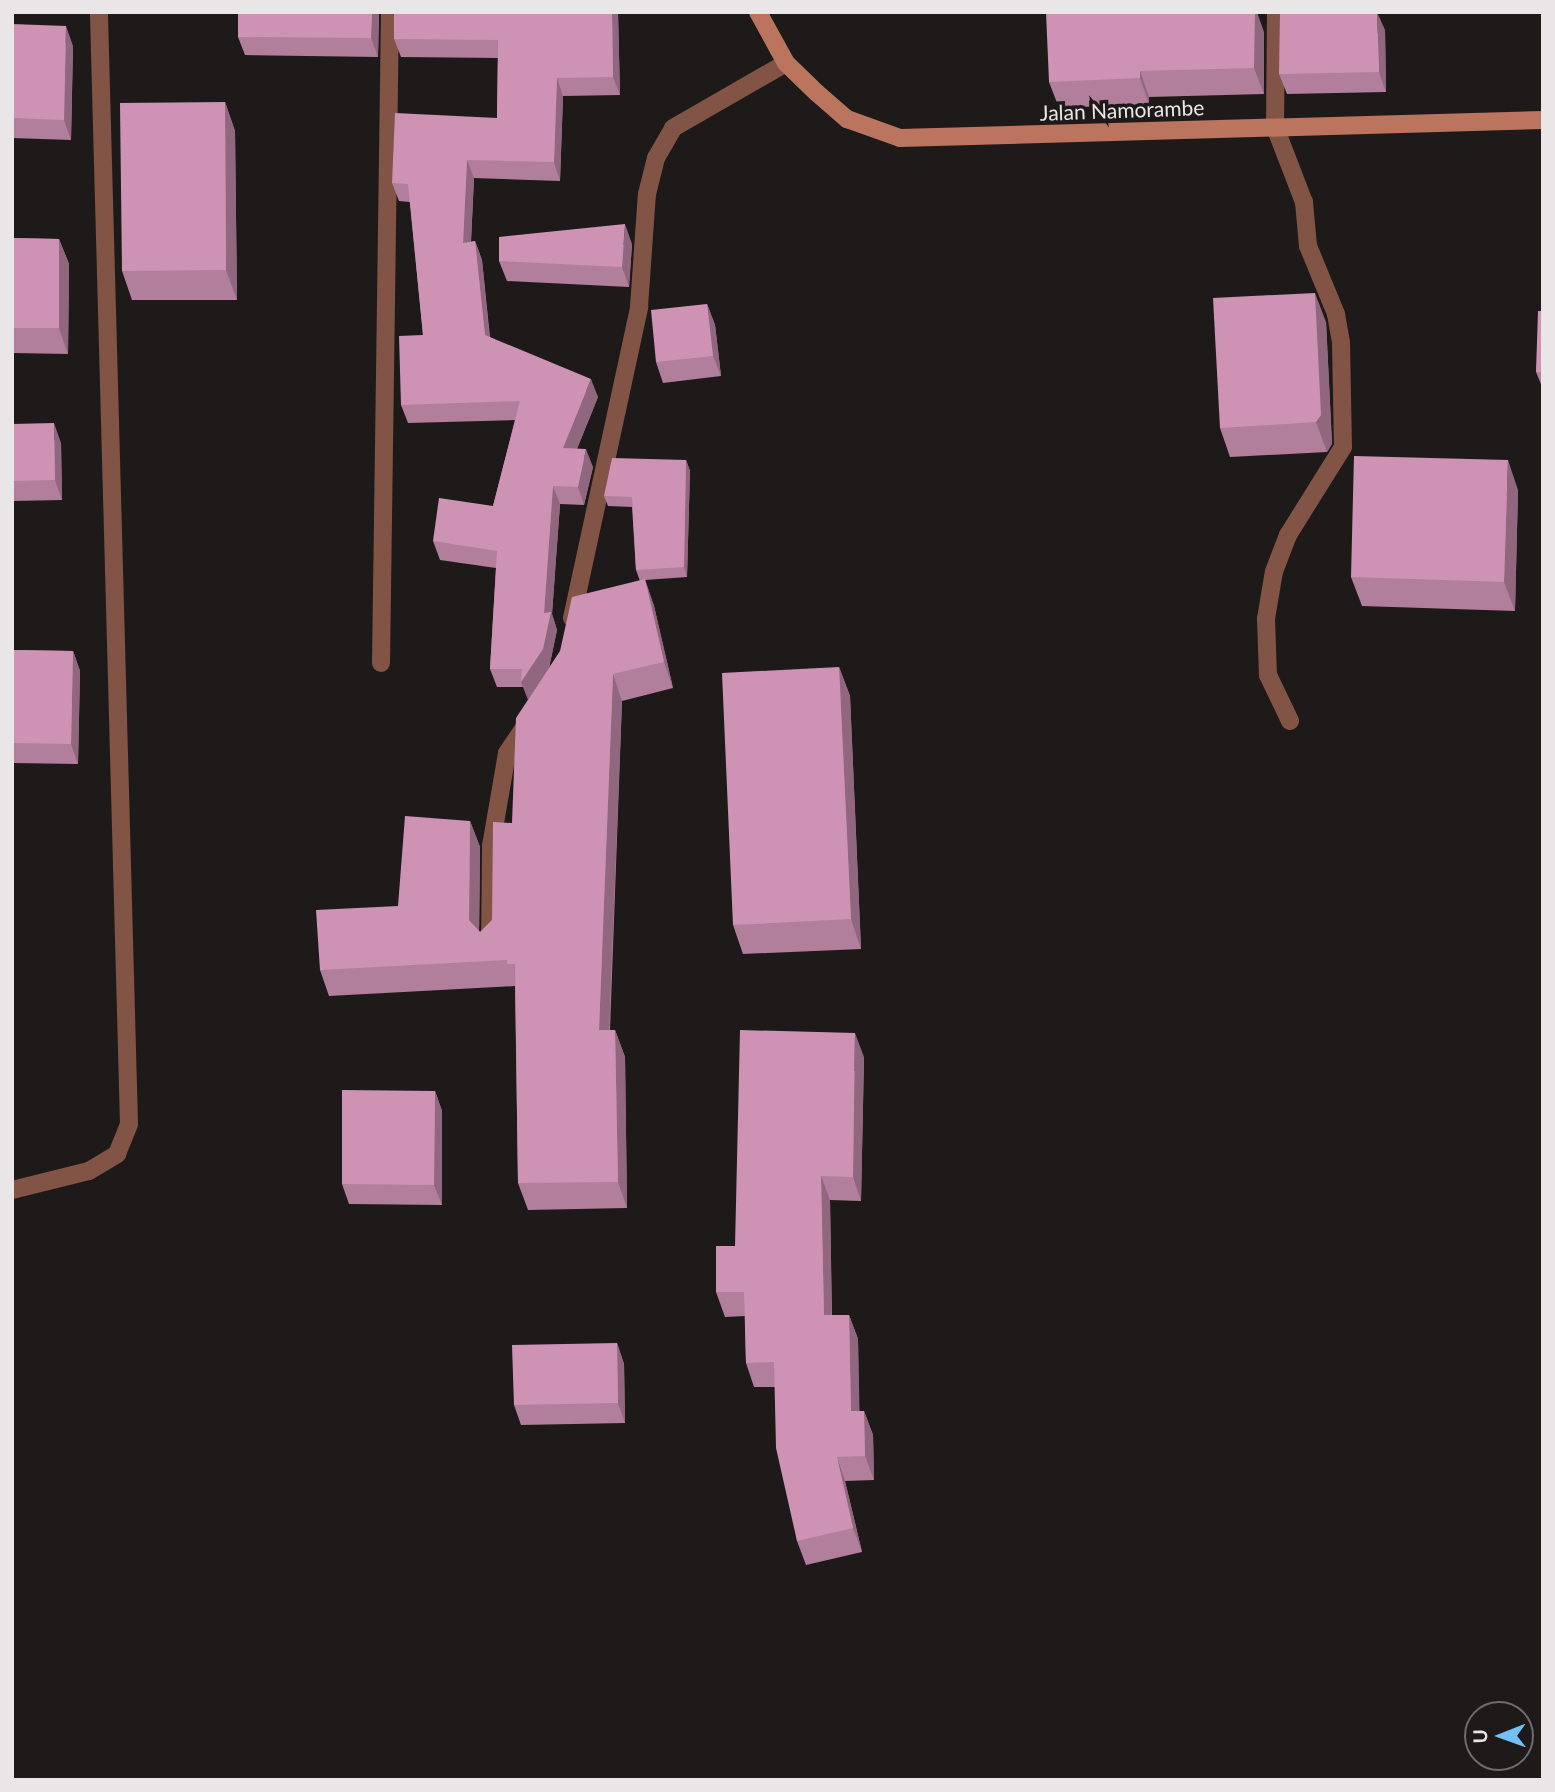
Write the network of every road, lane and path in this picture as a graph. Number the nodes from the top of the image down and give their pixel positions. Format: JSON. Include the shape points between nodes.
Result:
{"nodes":[{"id":1,"x":99,"y":12,"type":"edge"},
{"id":2,"x":390,"y":12,"type":"edge"},
{"id":3,"x":758,"y":12,"type":"edge"},
{"id":4,"x":1276,"y":12,"type":"edge"},
{"id":5,"x":786,"y":63,"type":"junction"},
{"id":6,"x":1543,"y":120,"type":"edge"},
{"id":7,"x":1275,"y":127,"type":"junction"},
{"id":8,"x":569,"y":632,"type":"edge"},
{"id":9,"x":381,"y":663,"type":"dead end"},
{"id":10,"x":538,"y":707,"type":"edge"},
{"id":11,"x":1290,"y":721,"type":"dead end"},
{"id":12,"x":490,"y":947,"type":"edge"},
{"id":13,"x":12,"y":1190,"type":"edge"}],
"edges":[{"from":1,"to":13,"type":"street","via":[[129,1124],[117,1154],[89,1171]]},
{"from":2,"to":9,"type":"street"},
{"from":3,"to":5,"type":"main road","name":"Jalan Namorambe"},
{"from":4,"to":7,"type":"street"},
{"from":5,"to":7,"type":"main road","name":"Jalan Namorambe","via":[[847,118],[900,138]]},
{"from":5,"to":8,"type":"street","via":[[673,128],[656,159],[647,194],[639,307]]},
{"from":6,"to":7,"type":"main road","name":"Jalan Namorambe"},
{"from":7,"to":11,"type":"street","via":[[1304,202],[1308,246],[1336,314],[1341,343],[1343,447],[1288,535],[1274,571],[1266,619],[1268,675]]},
{"from":10,"to":12,"type":"street","via":[[508,753],[491,846]]}]}
